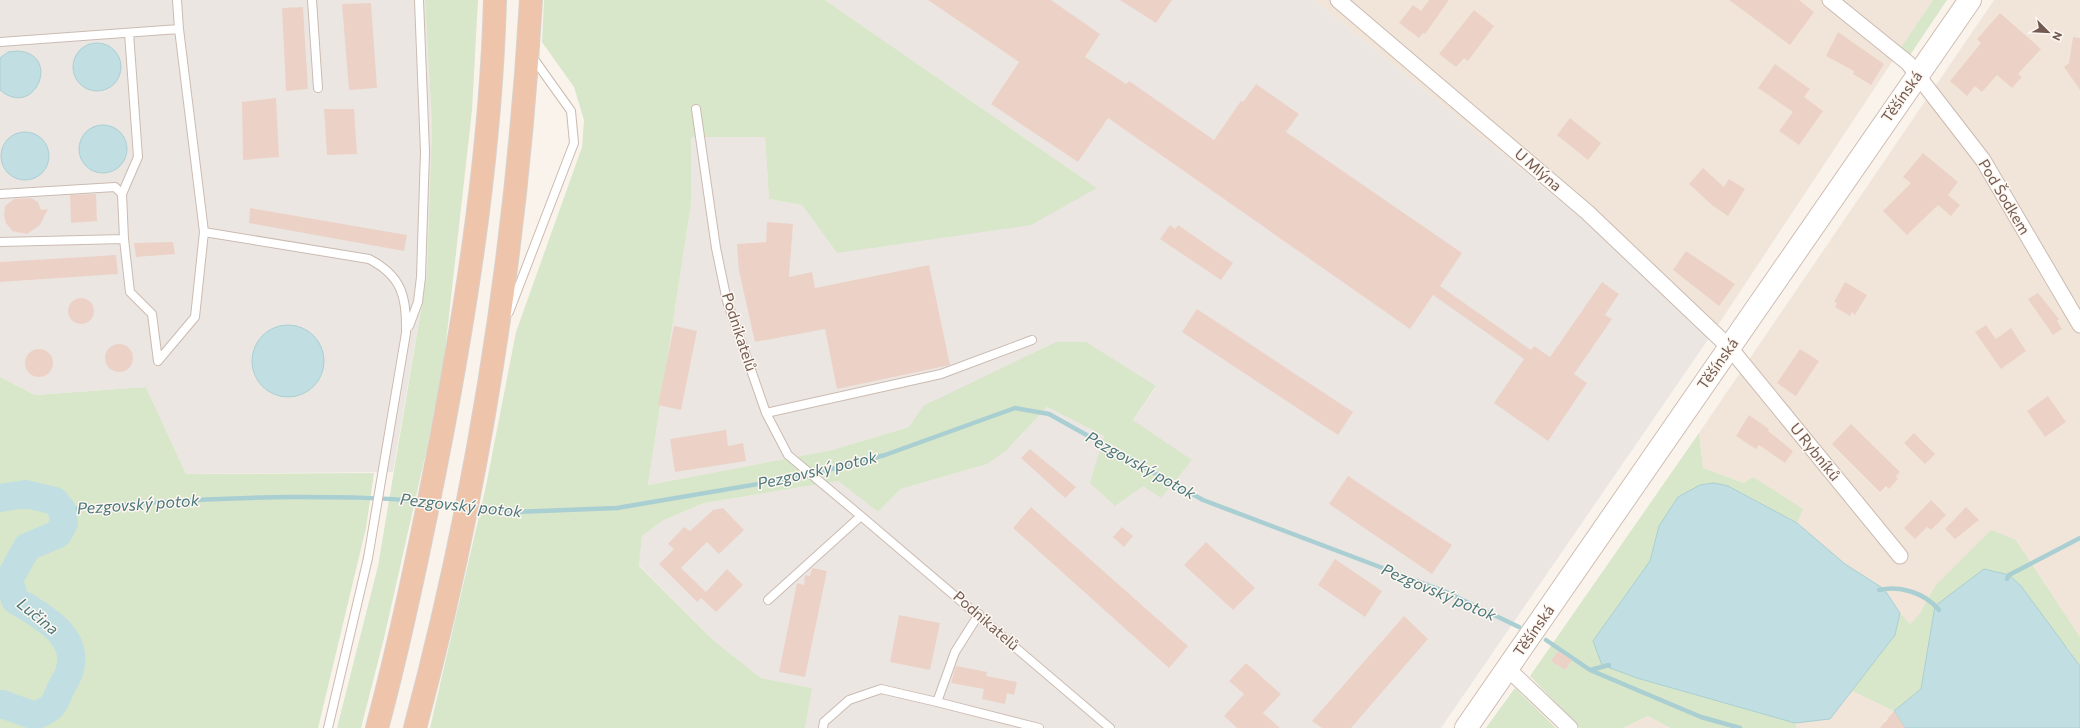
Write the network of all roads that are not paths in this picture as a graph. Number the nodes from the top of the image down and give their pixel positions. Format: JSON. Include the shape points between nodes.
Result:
{"nodes":[{"id":1,"x":177,"y":0,"type":"edge"},
{"id":2,"x":312,"y":0,"type":"edge"},
{"id":3,"x":419,"y":0,"type":"edge"},
{"id":4,"x":495,"y":0,"type":"edge"},
{"id":5,"x":531,"y":0,"type":"edge"},
{"id":6,"x":1338,"y":0,"type":"edge"},
{"id":7,"x":1830,"y":0,"type":"edge"},
{"id":8,"x":1970,"y":0,"type":"edge"},
{"id":9,"x":179,"y":29,"type":"junction"},
{"id":10,"x":129,"y":33,"type":"junction"},
{"id":11,"x":0,"y":42,"type":"edge"},
{"id":12,"x":528,"y":51,"type":"junction"},
{"id":13,"x":1918,"y":76,"type":"junction"},
{"id":14,"x":318,"y":88,"type":"dead end"},
{"id":15,"x":696,"y":109,"type":"dead end"},
{"id":16,"x":0,"y":194,"type":"edge"},
{"id":17,"x":122,"y":194,"type":"junction"},
{"id":18,"x":204,"y":232,"type":"junction"},
{"id":19,"x":124,"y":239,"type":"junction"},
{"id":20,"x":0,"y":242,"type":"edge"},
{"id":21,"x":2080,"y":325,"type":"edge"},
{"id":22,"x":406,"y":333,"type":"junction"},
{"id":23,"x":1032,"y":340,"type":"dead end"},
{"id":24,"x":495,"y":348,"type":"junction"},
{"id":25,"x":1730,"y":348,"type":"junction"},
{"id":26,"x":766,"y":412,"type":"junction"},
{"id":27,"x":862,"y":516,"type":"junction"},
{"id":28,"x":1900,"y":556,"type":"dead end"},
{"id":29,"x":768,"y":600,"type":"dead end"},
{"id":30,"x":979,"y":614,"type":"junction"},
{"id":31,"x":1508,"y":668,"type":"junction"},
{"id":32,"x":938,"y":702,"type":"junction"},
{"id":33,"x":328,"y":728,"type":"edge"},
{"id":34,"x":377,"y":728,"type":"edge"},
{"id":35,"x":415,"y":728,"type":"edge"},
{"id":36,"x":824,"y":728,"type":"edge"},
{"id":37,"x":1039,"y":728,"type":"edge"},
{"id":38,"x":1110,"y":728,"type":"edge"},
{"id":39,"x":1466,"y":728,"type":"edge"},
{"id":40,"x":1570,"y":728,"type":"edge"}],
"edges":[{"from":1,"to":9,"type":"lane"},
{"from":2,"to":14,"type":"lane"},
{"from":3,"to":22,"type":"lane","via":[[425,152],[422,262],[418,302]]},
{"from":4,"to":34,"type":"highway","via":[[494,53],[475,235],[458,349],[427,516]]},
{"from":5,"to":12,"type":"highway"},
{"from":6,"to":25,"type":"street","name":"U Mlýna","via":[[1587,212]]},
{"from":7,"to":13,"type":"street","name":"Pod Šodkem","via":[[1901,57]]},
{"from":8,"to":13,"type":"main road","name":"Těšínská"},
{"from":9,"to":10,"type":"lane"},
{"from":9,"to":18,"type":"lane"},
{"from":10,"to":11,"type":"lane"},
{"from":10,"to":17,"type":"lane","via":[[138,157]]},
{"from":12,"to":24,"type":"highway","via":[[518,177]]},
{"from":12,"to":24,"type":"lane","via":[[558,89],[571,111],[574,143]]},
{"from":13,"to":21,"type":"street","name":"Pod Šodkem","via":[[1984,160]]},
{"from":13,"to":25,"type":"main road","name":"Těšínská"},
{"from":15,"to":26,"type":"lane","name":"Podnikatelů","via":[[716,248],[727,301]]},
{"from":16,"to":17,"type":"lane","via":[[115,187]]},
{"from":17,"to":19,"type":"lane"},
{"from":18,"to":19,"type":"lane","via":[[196,317],[158,361],[152,314],[130,292]]},
{"from":18,"to":22,"type":"lane","via":[[369,259],[381,266],[399,284],[405,302]]},
{"from":19,"to":20,"type":"lane"},
{"from":22,"to":33,"type":"lane","via":[[368,558]]},
{"from":23,"to":26,"type":"lane","via":[[941,374]]},
{"from":24,"to":35,"type":"highway","via":[[466,509]]},
{"from":25,"to":28,"type":"street","name":"U Rybníků"},
{"from":25,"to":31,"type":"main road","name":"Těšínská"},
{"from":26,"to":27,"type":"lane","name":"Podnikatelů","via":[[788,454]]},
{"from":27,"to":29,"type":"lane"},
{"from":27,"to":30,"type":"lane","name":"Podnikatelů"},
{"from":30,"to":32,"type":"lane","via":[[955,652]]},
{"from":30,"to":38,"type":"lane","name":"Podnikatelů"},
{"from":31,"to":39,"type":"main road","name":"Těšínská"},
{"from":31,"to":40,"type":"street"},
{"from":32,"to":36,"type":"lane","via":[[881,689],[849,700],[824,722]]},
{"from":32,"to":37,"type":"lane"}]}
